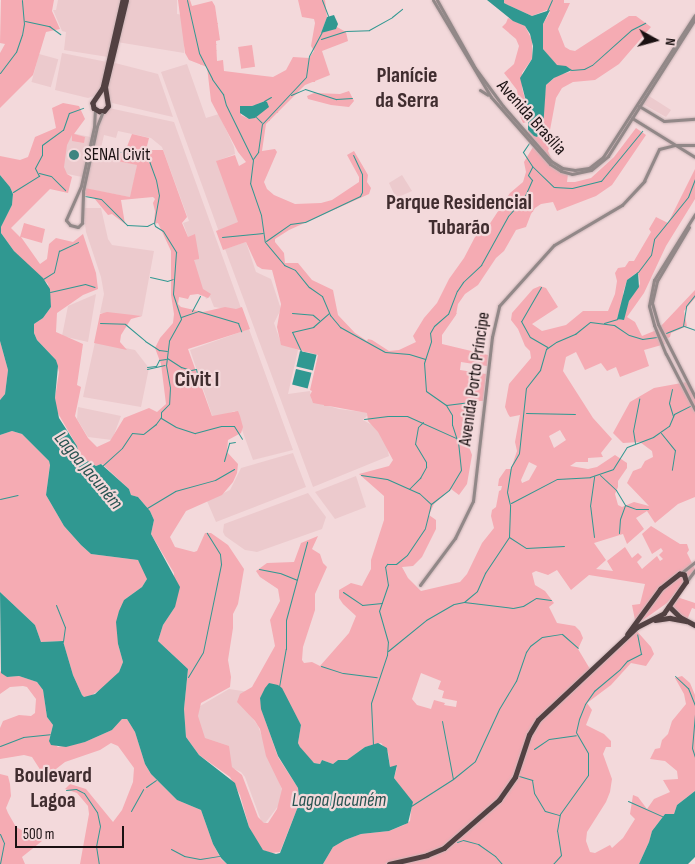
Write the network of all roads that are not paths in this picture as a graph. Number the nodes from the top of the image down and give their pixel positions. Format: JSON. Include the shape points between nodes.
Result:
{"nodes":[{"id":1,"x":124,"y":0,"type":"edge"},
{"id":2,"x":435,"y":0,"type":"edge"},
{"id":3,"x":695,"y":15,"type":"edge"},
{"id":4,"x":695,"y":19,"type":"edge"},
{"id":5,"x":667,"y":61,"type":"junction"},
{"id":6,"x":480,"y":90,"type":"dead end"},
{"id":7,"x":98,"y":96,"type":"junction"},
{"id":8,"x":491,"y":97,"type":"junction"},
{"id":9,"x":107,"y":99,"type":"junction"},
{"id":10,"x":638,"y":106,"type":"junction"},
{"id":11,"x":95,"y":109,"type":"junction"},
{"id":12,"x":103,"y":111,"type":"junction"},
{"id":13,"x":631,"y":117,"type":"junction"},
{"id":14,"x":695,"y":119,"type":"edge"},
{"id":15,"x":526,"y":135,"type":"junction"},
{"id":16,"x":695,"y":144,"type":"edge"},
{"id":17,"x":676,"y":145,"type":"junction"},
{"id":18,"x":695,"y":157,"type":"edge"},
{"id":19,"x":72,"y":211,"type":"junction"},
{"id":20,"x":82,"y":213,"type":"junction"},
{"id":21,"x":695,"y":214,"type":"edge"},
{"id":22,"x":695,"y":218,"type":"edge"},
{"id":23,"x":695,"y":397,"type":"edge"},
{"id":24,"x":695,"y":410,"type":"edge"},
{"id":25,"x":695,"y":562,"type":"edge"},
{"id":26,"x":690,"y":567,"type":"junction"},
{"id":27,"x":694,"y":572,"type":"edge"},
{"id":28,"x":680,"y":574,"type":"junction"},
{"id":29,"x":686,"y":582,"type":"junction"},
{"id":30,"x":420,"y":586,"type":"dead end"},
{"id":31,"x":670,"y":607,"type":"junction"},
{"id":32,"x":641,"y":614,"type":"junction"},
{"id":33,"x":638,"y":619,"type":"junction"},
{"id":34,"x":686,"y":621,"type":"junction"},
{"id":35,"x":647,"y":622,"type":"junction"},
{"id":36,"x":695,"y":624,"type":"edge"},
{"id":37,"x":628,"y":634,"type":"junction"},
{"id":38,"x":389,"y":864,"type":"edge"}],
"edges":[{"from":1,"to":7,"type":"main road","via":[[103,88]]},
{"from":1,"to":9,"type":"main road","via":[[105,87]]},
{"from":2,"to":8,"type":"street","name":"Avenida Brasília"},
{"from":2,"to":15,"type":"street","name":"Avenida Brasília","via":[[483,80]]},
{"from":3,"to":5,"type":"street","name":"Avenida Brasília"},
{"from":4,"to":5,"type":"street","name":"Avenida Brasília"},
{"from":5,"to":10,"type":"street","name":"Avenida Brasília"},
{"from":6,"to":8,"type":"street"},
{"from":7,"to":9,"type":"main road"},
{"from":7,"to":11,"type":"main road","via":[[93,102]]},
{"from":8,"to":15,"type":"street","name":"Avenida Brasília"},
{"from":9,"to":12,"type":"main road","via":[[108,106]]},
{"from":10,"to":13,"type":"street","name":"Avenida Brasília"},
{"from":10,"to":14,"type":"street","via":[[664,121]]},
{"from":11,"to":12,"type":"main road"},
{"from":11,"to":19,"type":"street","via":[[95,123],[81,186]]},
{"from":12,"to":20,"type":"street","via":[[96,126],[83,187]]},
{"from":13,"to":15,"type":"street","name":"Avenida Brasília","via":[[603,158],[584,169],[558,166]]},
{"from":13,"to":17,"type":"street"},
{"from":16,"to":17,"type":"street","name":"Avenida Porto Príncipe"},
{"from":17,"to":18,"type":"street"},
{"from":17,"to":30,"type":"street","name":"Avenida Porto Príncipe","via":[[658,150],[644,181],[622,205],[554,244],[499,306],[492,337],[473,500],[455,538]]},
{"from":19,"to":20,"type":"street"},
{"from":19,"to":20,"type":"street","via":[[67,222],[78,227],[82,224]]},
{"from":21,"to":24,"type":"street","via":[[654,280],[649,306],[666,354]]},
{"from":22,"to":23,"type":"street","via":[[654,288],[653,311]]},
{"from":25,"to":26,"type":"street"},
{"from":26,"to":27,"type":"street","via":[[688,572]]},
{"from":26,"to":28,"type":"street"},
{"from":27,"to":29,"type":"street"},
{"from":28,"to":29,"type":"main road","via":[[684,575]]},
{"from":28,"to":32,"type":"main road","via":[[661,589]]},
{"from":29,"to":31,"type":"main road"},
{"from":31,"to":34,"type":"main road"},
{"from":31,"to":35,"type":"main road"},
{"from":32,"to":33,"type":"main road"},
{"from":32,"to":35,"type":"main road"},
{"from":33,"to":35,"type":"main road"},
{"from":33,"to":37,"type":"main road"},
{"from":34,"to":35,"type":"main road","via":[[670,618]]},
{"from":34,"to":36,"type":"main road"},
{"from":35,"to":37,"type":"main road"},
{"from":37,"to":38,"type":"main road","via":[[538,720],[529,735],[515,777],[493,805],[444,848]]}]}
